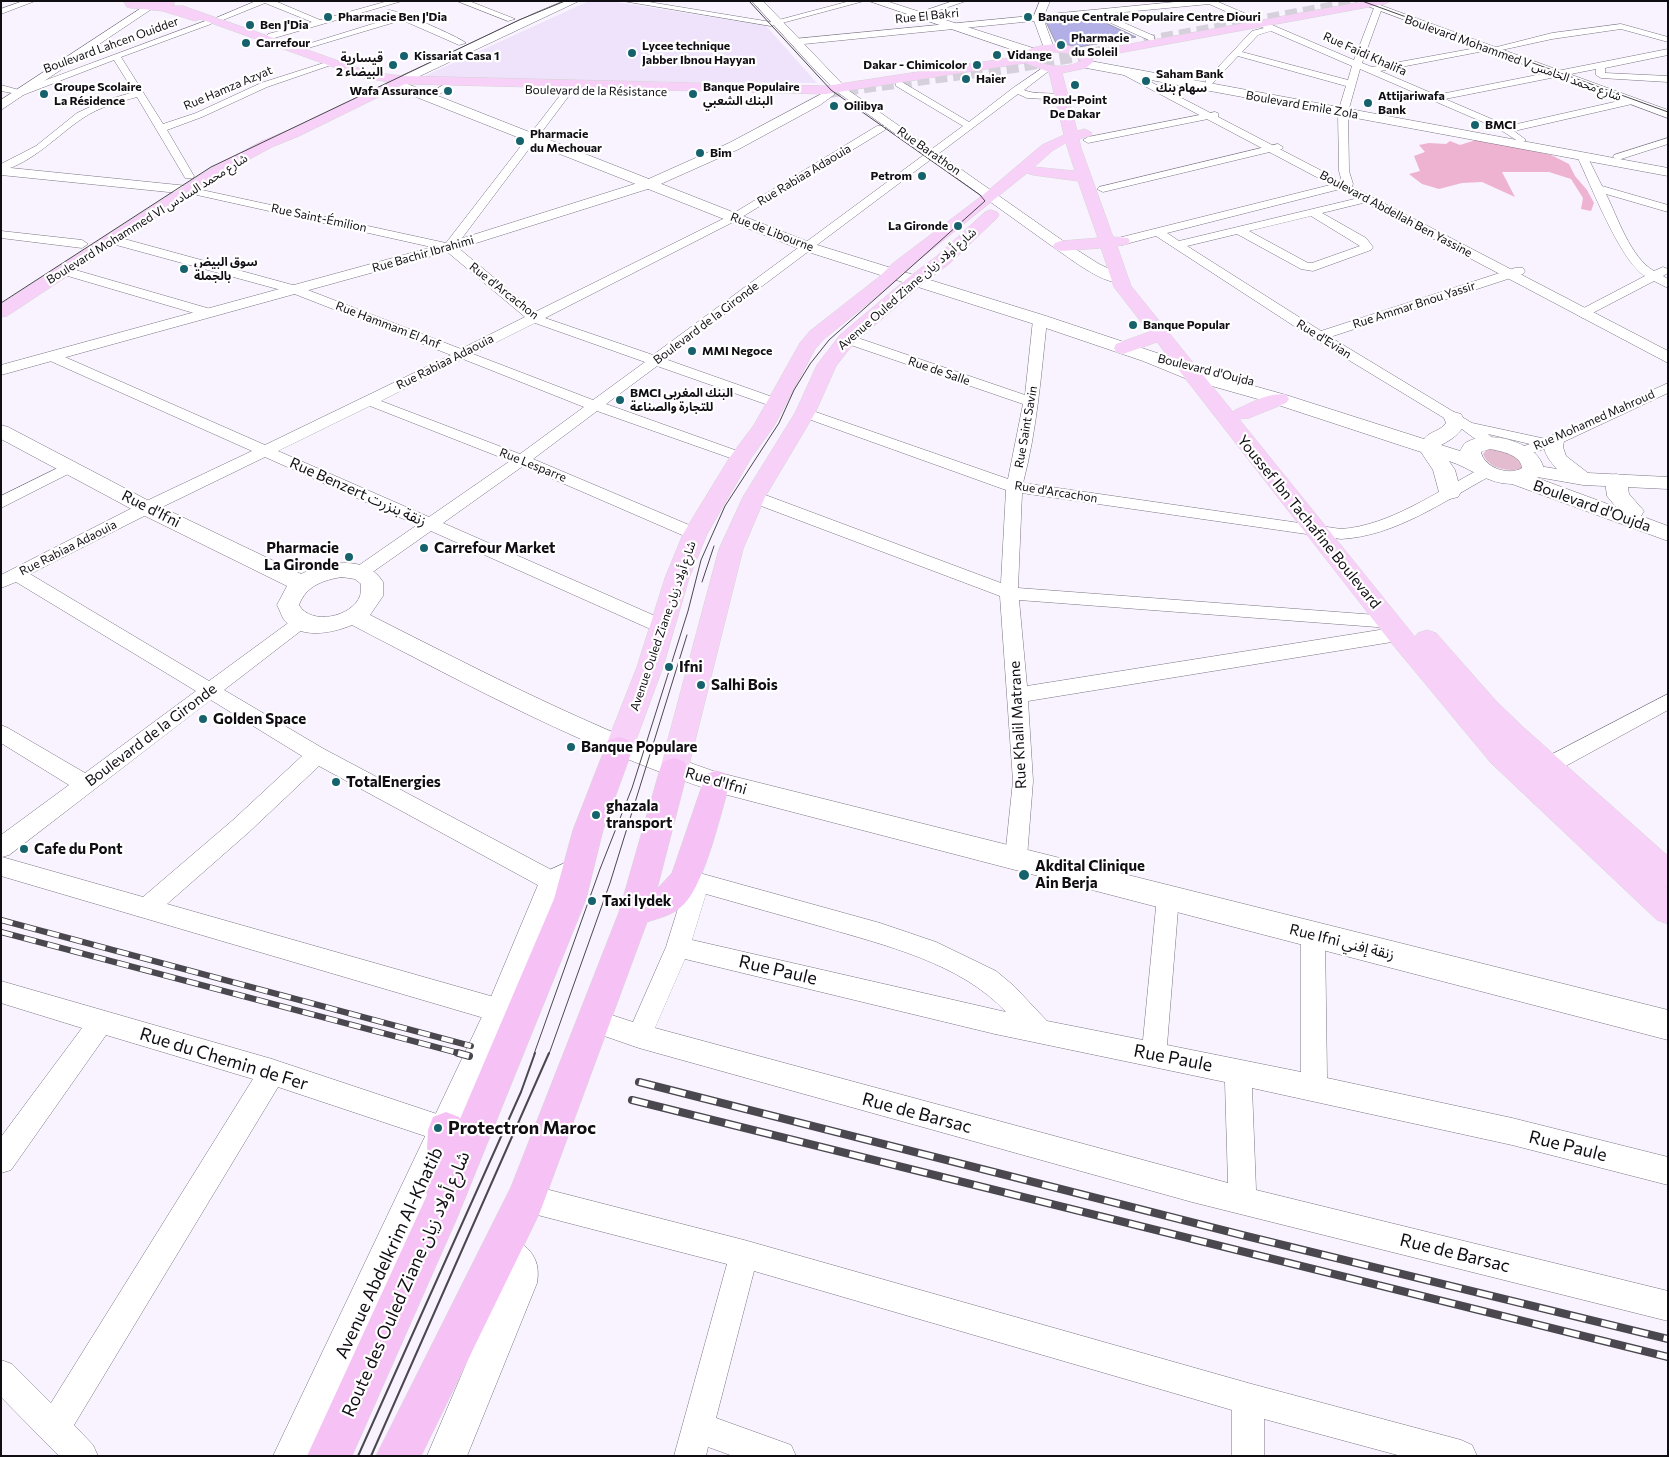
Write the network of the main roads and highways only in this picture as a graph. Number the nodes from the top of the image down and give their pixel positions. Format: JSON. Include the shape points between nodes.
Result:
{"nodes":[{"id":1,"x":129,"y":1,"type":"edge"},
{"id":2,"x":555,"y":1,"type":"edge"},
{"id":3,"x":574,"y":1,"type":"edge"},
{"id":4,"x":874,"y":1,"type":"edge"},
{"id":5,"x":1348,"y":1,"type":"edge"},
{"id":6,"x":1372,"y":3,"type":"edge"},
{"id":7,"x":176,"y":5,"type":"edge"},
{"id":8,"x":138,"y":14,"type":"road end"},
{"id":9,"x":1262,"y":23,"type":"junction"},
{"id":10,"x":301,"y":49,"type":"junction"},
{"id":11,"x":1083,"y":58,"type":"junction"},
{"id":12,"x":1044,"y":63,"type":"junction"},
{"id":13,"x":388,"y":81,"type":"junction"},
{"id":14,"x":437,"y":88,"type":"junction"},
{"id":15,"x":835,"y":91,"type":"junction"},
{"id":16,"x":787,"y":92,"type":"dead end"},
{"id":17,"x":1344,"y":110,"type":"junction"},
{"id":18,"x":1080,"y":138,"type":"junction"},
{"id":19,"x":1668,"y":166,"type":"edge"},
{"id":20,"x":1033,"y":171,"type":"junction"},
{"id":21,"x":1668,"y":172,"type":"edge"},
{"id":22,"x":1084,"y":177,"type":"junction"},
{"id":23,"x":189,"y":183,"type":"junction"},
{"id":24,"x":993,"y":199,"type":"junction"},
{"id":25,"x":1115,"y":242,"type":"junction"},
{"id":26,"x":1061,"y":246,"type":"road end"},
{"id":27,"x":892,"y":274,"type":"junction"},
{"id":28,"x":915,"y":281,"type":"junction"},
{"id":29,"x":1,"y":294,"type":"edge"},
{"id":30,"x":1,"y":312,"type":"edge"},
{"id":31,"x":1160,"y":335,"type":"junction"},
{"id":32,"x":1123,"y":348,"type":"junction"},
{"id":33,"x":1150,"y":357,"type":"joint"},
{"id":34,"x":1200,"y":372,"type":"junction"},
{"id":35,"x":1279,"y":399,"type":"junction"},
{"id":36,"x":1242,"y":414,"type":"junction"},
{"id":37,"x":1459,"y":421,"type":"road end"},
{"id":38,"x":1431,"y":444,"type":"junction"},
{"id":39,"x":1476,"y":462,"type":"junction"},
{"id":40,"x":1526,"y":475,"type":"junction"},
{"id":41,"x":1616,"y":481,"type":"road end"},
{"id":42,"x":1450,"y":492,"type":"road end"},
{"id":43,"x":1654,"y":522,"type":"edge"},
{"id":44,"x":1329,"y":533,"type":"junction"},
{"id":45,"x":619,"y":748,"type":"joint"},
{"id":46,"x":674,"y":769,"type":"joint"},
{"id":47,"x":716,"y":782,"type":"road end"},
{"id":48,"x":1668,"y":875,"type":"edge"},
{"id":49,"x":1668,"y":910,"type":"edge"},
{"id":50,"x":635,"y":912,"type":"junction"},
{"id":51,"x":446,"y":1130,"type":"road end"},
{"id":52,"x":443,"y":1204,"type":"junction"},
{"id":53,"x":329,"y":1456,"type":"edge"},
{"id":54,"x":398,"y":1456,"type":"edge"}],
"edges":[{"from":1,"to":7,"type":"main road","name":"Boulevard de la Résistance","via":[[134,5]]},
{"from":2,"to":13,"type":"main road"},
{"from":3,"to":13,"type":"main road"},
{"from":4,"to":12,"type":"main road","via":[[953,26]]},
{"from":5,"to":9,"type":"main road"},
{"from":6,"to":9,"type":"main road"},
{"from":7,"to":8,"type":"main road"},
{"from":7,"to":10,"type":"main road"},
{"from":7,"to":10,"type":"main road","name":"Boulevard de la Résistance"},
{"from":7,"to":10,"type":"main road","name":"Boulevard de la Résistance","via":[[208,22],[293,51]]},
{"from":9,"to":11,"type":"main road"},
{"from":9,"to":11,"type":"main road","via":[[1152,38]]},
{"from":10,"to":13,"type":"main road","name":"Boulevard de la Résistance"},
{"from":11,"to":12,"type":"main road"},
{"from":11,"to":12,"type":"main road","via":[[1049,48]]},
{"from":11,"to":17,"type":"main road","name":"Boulevard Emile Zola"},
{"from":11,"to":17,"type":"main road","name":"Boulevard Emile Zola","via":[[1124,71],[1186,84]]},
{"from":12,"to":15,"type":"main road","name":"Boulevard de la Résistance"},
{"from":12,"to":15,"type":"main road","name":"Boulevard de la Résistance"},
{"from":12,"to":18,"type":"main road","name":"Youssef Ibn Tachafine Boulevard"},
{"from":12,"to":18,"type":"main road","name":"Youssef Ibn Tachafine Boulevard"},
{"from":13,"to":14,"type":"main road","name":"Rue de Libourne"},
{"from":13,"to":14,"type":"main road","name":"Boulevard de la Résistance"},
{"from":13,"to":23,"type":"main road","name":"Boulevard Mohammed VI شارع محمد السادس","via":[[272,130]]},
{"from":14,"to":15,"type":"main road","name":"Boulevard de la Résistance"},
{"from":14,"to":15,"type":"main road","name":"Boulevard de la Résistance"},
{"from":14,"to":16,"type":"main road"},
{"from":14,"to":27,"type":"main road","name":"Rue de Libourne","via":[[531,139],[733,218]]},
{"from":17,"to":19,"type":"main road","name":"Boulevard Emile Zola","via":[[1505,132],[1521,140]]},
{"from":17,"to":21,"type":"main road","name":"Boulevard Emile Zola"},
{"from":18,"to":20,"type":"main road","name":"Avenue Ouled Ziane شارع أولاد زيان","via":[[1054,152]]},
{"from":18,"to":22,"type":"main road","name":"Youssef Ibn Tachafine Boulevard"},
{"from":18,"to":24,"type":"main road","name":"Avenue Ouled Ziane شارع أولاد زيان","via":[[1059,140],[1047,148]]},
{"from":18,"to":25,"type":"main road","name":"Youssef Ibn Tachafine Boulevard","via":[[1104,189]]},
{"from":20,"to":22,"type":"main road"},
{"from":20,"to":24,"type":"main road","name":"Avenue Ouled Ziane شارع أولاد زيان","via":[[1005,196]]},
{"from":22,"to":25,"type":"main road","name":"Youssef Ibn Tachafine Boulevard"},
{"from":23,"to":29,"type":"main road","name":"Boulevard Mohammed VI شارع محمد السادس","via":[[171,188]]},
{"from":23,"to":30,"type":"main road","name":"Boulevard Mohammed VI شارع محمد السادس","via":[[114,240]]},
{"from":24,"to":27,"type":"main road","name":"Avenue Ouled Ziane شارع أولاد زيان"},
{"from":24,"to":28,"type":"main road","name":"Avenue Ouled Ziane شارع أولاد زيان","via":[[943,260]]},
{"from":25,"to":26,"type":"main road"},
{"from":25,"to":31,"type":"main road","name":"Youssef Ibn Tachafine Boulevard","via":[[1118,278]]},
{"from":25,"to":34,"type":"main road","name":"Youssef Ibn Tachafine Boulevard","via":[[1148,303]]},
{"from":27,"to":28,"type":"main road","name":"Rue de Libourne"},
{"from":27,"to":45,"type":"main road","name":"Avenue Ouled Ziane شارع أولاد زيان","via":[[812,341],[764,426],[741,457],[695,534]]},
{"from":28,"to":32,"type":"main road","name":"Rue de Libourne"},
{"from":28,"to":46,"type":"main road","name":"Avenue Ouled Ziane شارع أولاد زيان","via":[[847,340],[827,365],[805,413],[754,497],[731,549]]},
{"from":31,"to":32,"type":"main road"},
{"from":31,"to":34,"type":"main road","name":"Youssef Ibn Tachafine Boulevard"},
{"from":32,"to":33,"type":"main road","name":"Rue de Libourne"},
{"from":33,"to":34,"type":"main road","name":"Boulevard d'Oujda"},
{"from":34,"to":35,"type":"main road","name":"Boulevard d'Oujda"},
{"from":34,"to":36,"type":"main road","name":"Youssef Ibn Tachafine Boulevard"},
{"from":34,"to":38,"type":"main road","name":"Boulevard d'Oujda","via":[[1243,378]]},
{"from":34,"to":44,"type":"main road","name":"Youssef Ibn Tachafine Boulevard"},
{"from":35,"to":36,"type":"main road"},
{"from":35,"to":38,"type":"main road","name":"Boulevard d'Oujda"},
{"from":36,"to":44,"type":"main road","name":"Youssef Ibn Tachafine Boulevard"},
{"from":37,"to":38,"type":"main road"},
{"from":38,"to":39,"type":"main road","name":"Boulevard d'Oujda"},
{"from":38,"to":42,"type":"main road","via":[[1444,470]]},
{"from":39,"to":40,"type":"main road","name":"Boulevard d'Oujda","via":[[1506,478]]},
{"from":39,"to":40,"type":"main road","via":[[1475,446],[1504,445],[1532,462]]},
{"from":40,"to":43,"type":"main road","name":"Boulevard d'Oujda"},
{"from":41,"to":43,"type":"main road","via":[[1618,496]]},
{"from":44,"to":48,"type":"main road","name":"Youssef Ibn Tachafine Boulevard","via":[[1486,708],[1546,767]]},
{"from":44,"to":49,"type":"main road","name":"Youssef Ibn Tachafine Boulevard","via":[[1394,628],[1501,755]]},
{"from":45,"to":52,"type":"highway","name":"Route des Ouled Ziane شارع أولاد زيان","via":[[588,830],[566,875],[560,924]]},
{"from":46,"to":50,"type":"highway","name":"Avenue Ouled Ziane شارع أولاد زيان"},
{"from":47,"to":50,"type":"highway","via":[[692,879],[675,896]]},
{"from":50,"to":54,"type":"highway","via":[[526,1198]]},
{"from":51,"to":52,"type":"highway"},
{"from":52,"to":53,"type":"highway","name":"Route des Ouled Ziane شارع أولاد زيان"}]}
